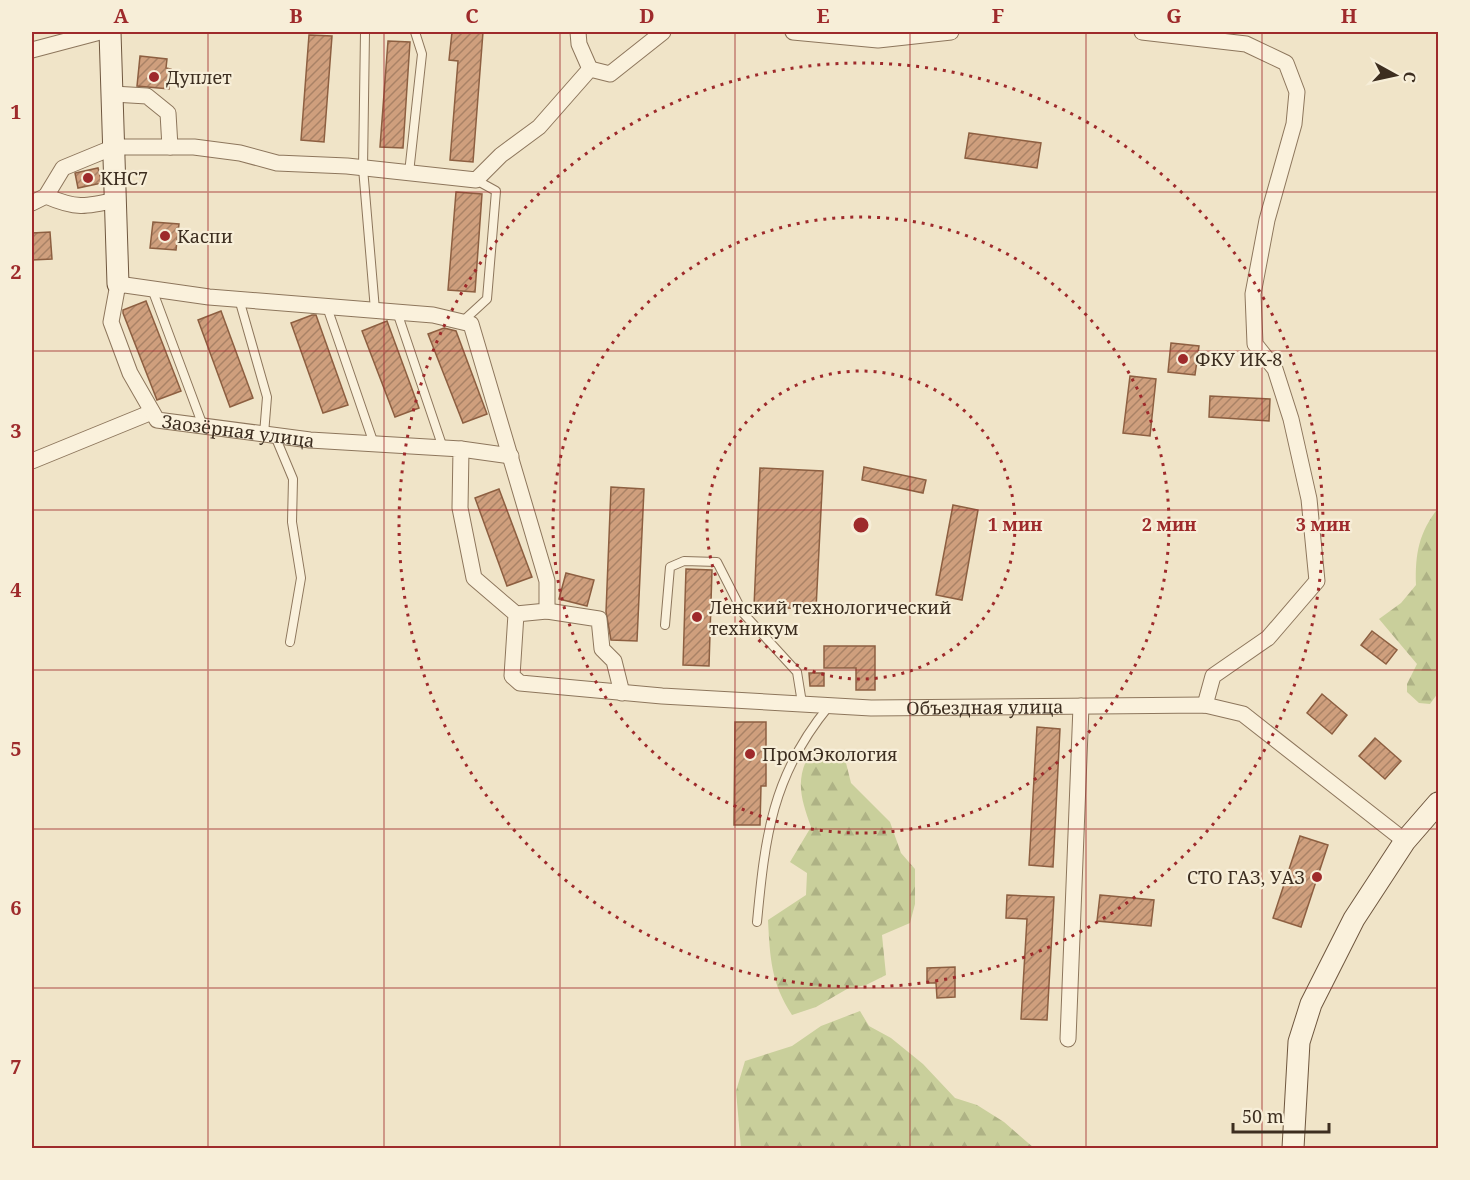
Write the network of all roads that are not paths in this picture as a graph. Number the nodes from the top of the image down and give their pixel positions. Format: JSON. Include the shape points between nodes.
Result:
{"nodes":[{"id":1,"x":100,"y":32,"type":"edge"},
{"id":2,"x":110,"y":32,"type":"edge"},
{"id":3,"x":365,"y":32,"type":"edge"},
{"id":4,"x":415,"y":32,"type":"edge"},
{"id":5,"x":578,"y":32,"type":"edge"},
{"id":6,"x":663,"y":32,"type":"edge"},
{"id":7,"x":793,"y":32,"type":"edge"},
{"id":8,"x":951,"y":32,"type":"edge"},
{"id":9,"x":1143,"y":32,"type":"edge"},
{"id":10,"x":32,"y":50,"type":"edge"},
{"id":11,"x":590,"y":69,"type":"junction"},
{"id":12,"x":113,"y":93,"type":"junction"},
{"id":13,"x":114,"y":147,"type":"junction"},
{"id":14,"x":170,"y":147,"type":"junction"},
{"id":15,"x":363,"y":168,"type":"junction"},
{"id":16,"x":409,"y":173,"type":"junction"},
{"id":17,"x":476,"y":180,"type":"junction"},
{"id":18,"x":46,"y":196,"type":"junction"},
{"id":19,"x":116,"y":200,"type":"junction"},
{"id":20,"x":32,"y":203,"type":"edge"},
{"id":21,"x":118,"y":284,"type":"junction"},
{"id":22,"x":152,"y":289,"type":"junction"},
{"id":23,"x":239,"y":299,"type":"junction"},
{"id":24,"x":327,"y":305,"type":"junction"},
{"id":25,"x":375,"y":310,"type":"junction"},
{"id":26,"x":397,"y":312,"type":"junction"},
{"id":27,"x":463,"y":322,"type":"junction"},
{"id":28,"x":152,"y":412,"type":"junction"},
{"id":29,"x":203,"y":426,"type":"junction"},
{"id":30,"x":269,"y":435,"type":"junction"},
{"id":31,"x":374,"y":444,"type":"junction"},
{"id":32,"x":443,"y":448,"type":"junction"},
{"id":33,"x":461,"y":449,"type":"junction"},
{"id":34,"x":511,"y":456,"type":"junction"},
{"id":35,"x":32,"y":461,"type":"edge"},
{"id":36,"x":547,"y":611,"type":"junction"},
{"id":37,"x":516,"y":614,"type":"junction"},
{"id":38,"x":665,"y":625,"type":"dead end"},
{"id":39,"x":290,"y":642,"type":"dead end"},
{"id":40,"x":622,"y":693,"type":"junction"},
{"id":41,"x":802,"y":703,"type":"junction"},
{"id":42,"x":830,"y":705,"type":"junction"},
{"id":43,"x":1205,"y":705,"type":"junction"},
{"id":44,"x":1081,"y":706,"type":"junction"},
{"id":45,"x":1438,"y":803,"type":"edge"},
{"id":46,"x":1405,"y":841,"type":"junction"},
{"id":47,"x":757,"y":922,"type":"dead end"},
{"id":48,"x":1068,"y":1039,"type":"dead end"},
{"id":49,"x":1293,"y":1149,"type":"edge"}],
"edges":[{"from":1,"to":10,"type":"street"},
{"from":2,"to":12,"type":"main road","name":"Заозёрная улица"},
{"from":3,"to":15,"type":"lane"},
{"from":4,"to":16,"type":"lane","via":[[422,54]]},
{"from":5,"to":11,"type":"street"},
{"from":6,"to":11,"type":"street","via":[[610,75]]},
{"from":7,"to":8,"type":"street","via":[[878,40]]},
{"from":9,"to":43,"type":"street","via":[[1246,44],[1286,63],[1297,92],[1294,124],[1253,294],[1255,344],[1275,369],[1299,453],[1309,499],[1317,581],[1268,638],[1213,676]]},
{"from":11,"to":17,"type":"street","via":[[539,127],[508,149]]},
{"from":12,"to":13,"type":"main road","name":"Заозёрная улица"},
{"from":12,"to":14,"type":"street","via":[[147,96],[168,113]]},
{"from":13,"to":14,"type":"street"},
{"from":13,"to":18,"type":"street","via":[[63,168]]},
{"from":13,"to":19,"type":"main road","name":"Заозёрная улица"},
{"from":14,"to":15,"type":"street","via":[[240,153],[277,164]]},
{"from":15,"to":16,"type":"street"},
{"from":15,"to":25,"type":"lane"},
{"from":16,"to":17,"type":"street"},
{"from":17,"to":27,"type":"lane","via":[[496,191],[487,299]]},
{"from":18,"to":19,"type":"street","via":[[69,206]]},
{"from":18,"to":20,"type":"street"},
{"from":19,"to":21,"type":"main road","name":"Заозёрная улица"},
{"from":21,"to":22,"type":"street"},
{"from":21,"to":28,"type":"street","name":"Заозёрная улица","via":[[111,322],[130,373]]},
{"from":22,"to":23,"type":"street"},
{"from":22,"to":29,"type":"lane"},
{"from":23,"to":24,"type":"street"},
{"from":23,"to":30,"type":"lane","via":[[267,398]]},
{"from":24,"to":25,"type":"street"},
{"from":24,"to":31,"type":"lane"},
{"from":25,"to":26,"type":"street"},
{"from":26,"to":27,"type":"street"},
{"from":26,"to":32,"type":"lane"},
{"from":27,"to":34,"type":"street","via":[[471,324]]},
{"from":28,"to":29,"type":"street","name":"Заозёрная улица","via":[[157,420]]},
{"from":28,"to":35,"type":"street"},
{"from":29,"to":30,"type":"street","name":"Заозёрная улица"},
{"from":30,"to":31,"type":"street","name":"Заозёрная улица"},
{"from":30,"to":39,"type":"lane","via":[[294,479],[292,522],[301,578]]},
{"from":31,"to":32,"type":"street","name":"Заозёрная улица"},
{"from":32,"to":33,"type":"street","name":"Заозёрная улица"},
{"from":33,"to":34,"type":"street","name":"Заозёрная улица"},
{"from":33,"to":37,"type":"street","via":[[460,508],[474,578]]},
{"from":34,"to":36,"type":"street","via":[[547,581]]},
{"from":36,"to":37,"type":"street"},
{"from":36,"to":40,"type":"street","via":[[598,619],[602,649],[614,661]]},
{"from":37,"to":40,"type":"street","name":"Объездная улица","via":[[512,676],[520,683]]},
{"from":38,"to":41,"type":"lane","via":[[670,567],[684,561],[717,562],[743,613],[797,672]]},
{"from":40,"to":41,"type":"street","name":"Объездная улица"},
{"from":41,"to":42,"type":"street","name":"Объездная улица"},
{"from":42,"to":44,"type":"street","name":"Объездная улица"},
{"from":42,"to":47,"type":"lane","via":[[808,730],[777,797],[765,838]]},
{"from":43,"to":44,"type":"street","name":"Объездная улица"},
{"from":43,"to":46,"type":"street","name":"Объездная улица","via":[[1243,714]]},
{"from":44,"to":48,"type":"street"},
{"from":45,"to":46,"type":"main road"},
{"from":46,"to":49,"type":"main road","via":[[1354,919],[1311,1004],[1299,1042]]}]}
